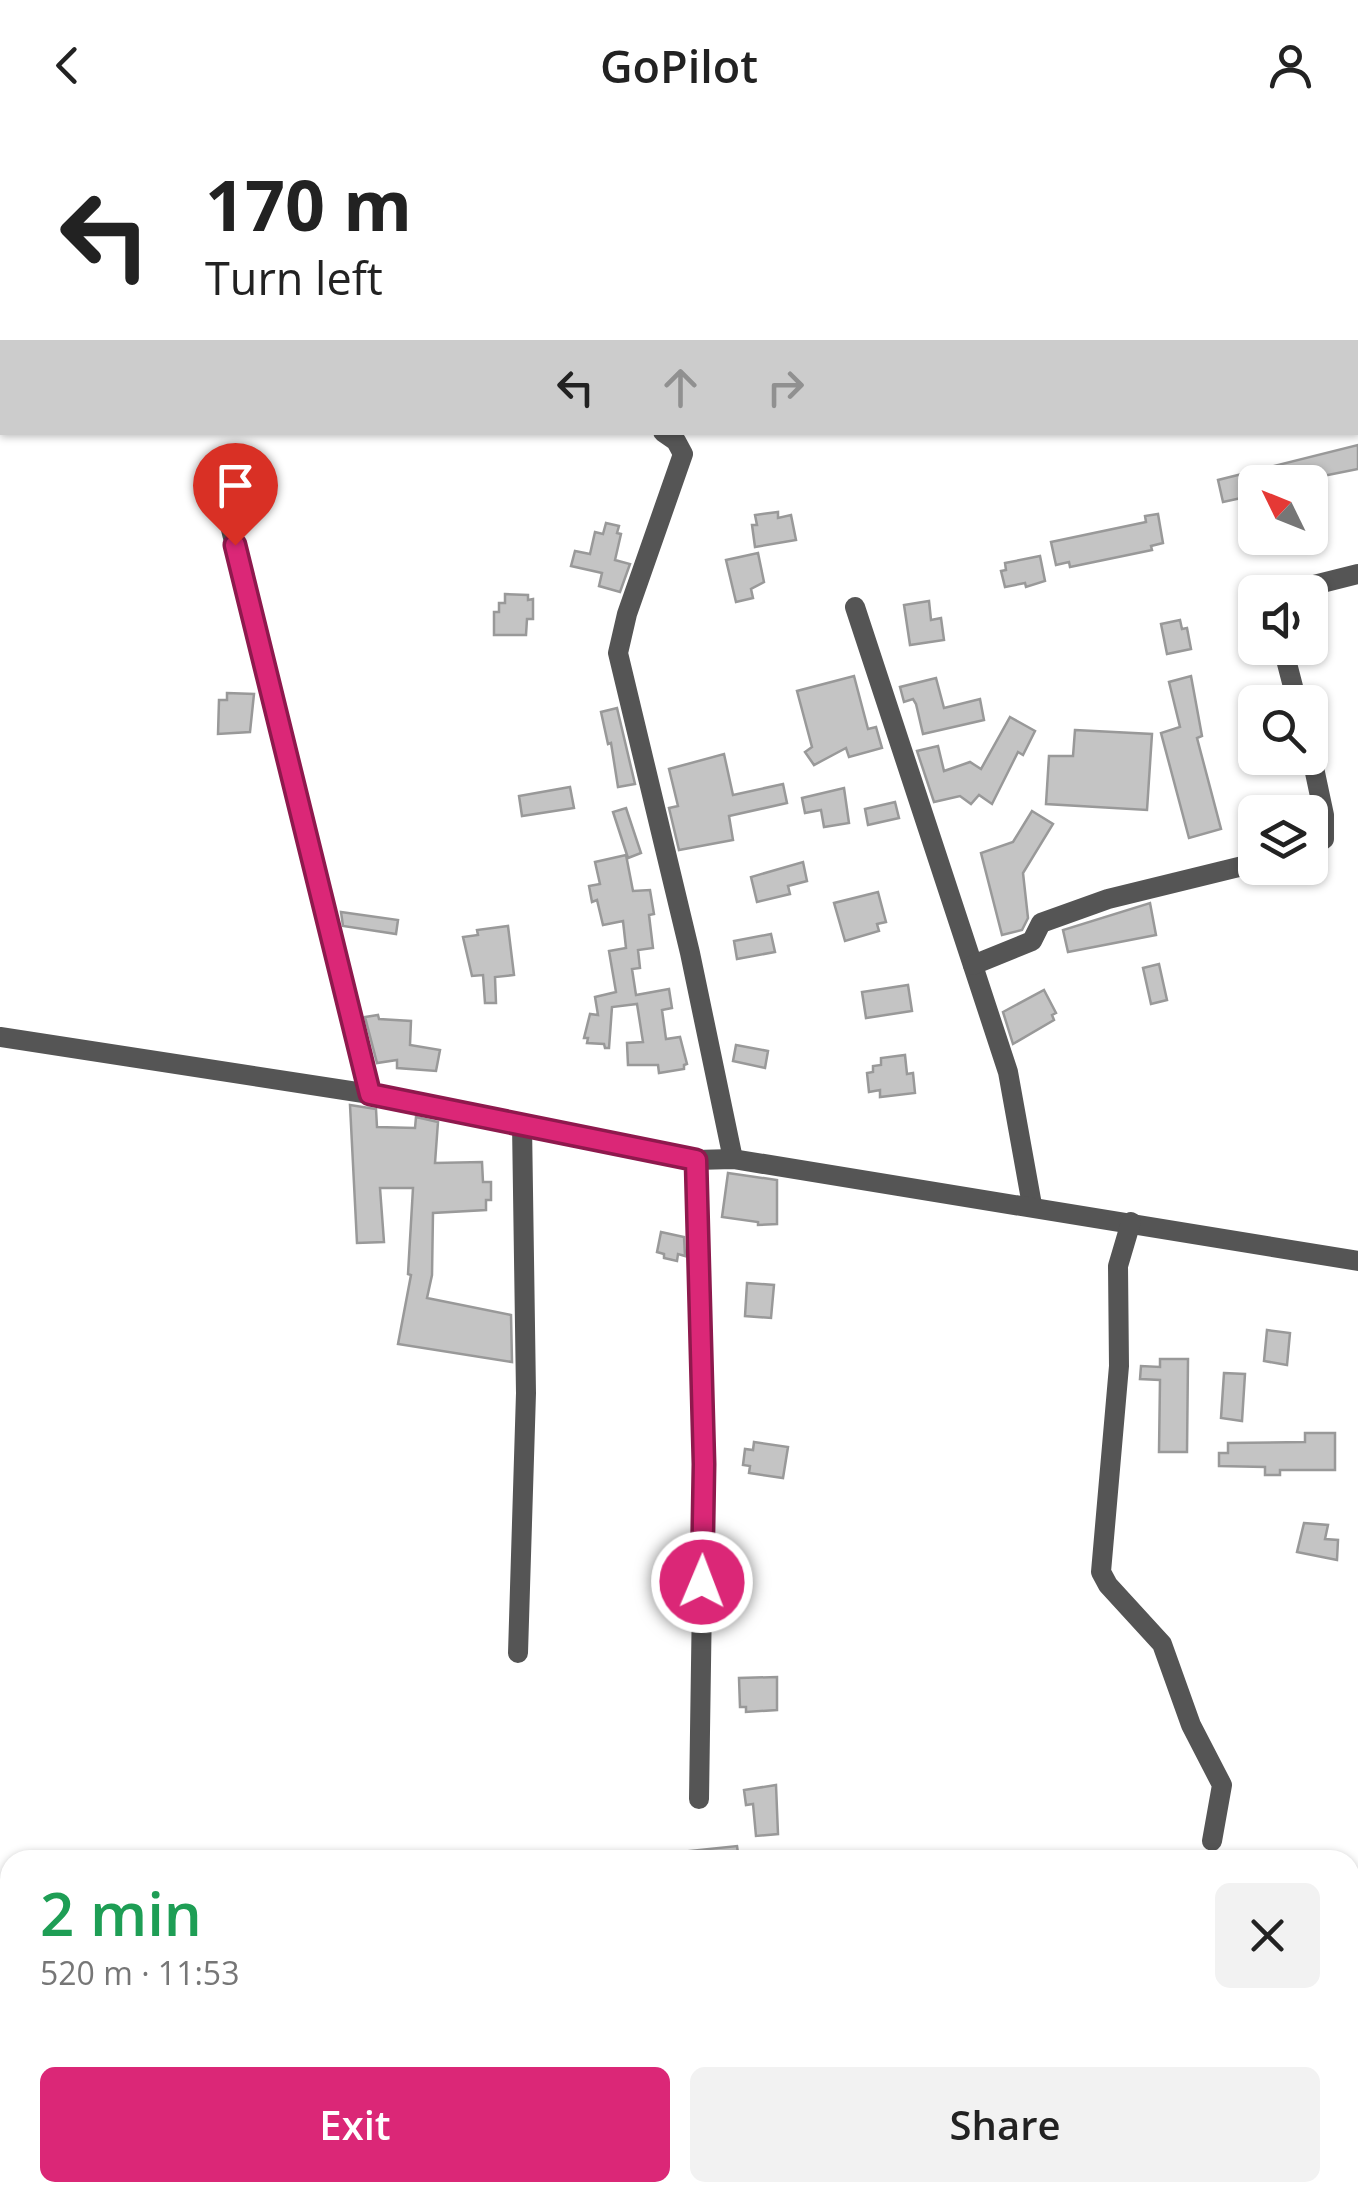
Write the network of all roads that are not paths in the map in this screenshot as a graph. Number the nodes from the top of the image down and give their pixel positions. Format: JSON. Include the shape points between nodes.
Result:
{"nodes":[{"id":1,"x":667,"y":435,"type":"edge"},
{"id":2,"x":226,"y":508,"type":"dead end"},
{"id":3,"x":1358,"y":574,"type":"edge"},
{"id":4,"x":1328,"y":582,"type":"edge"},
{"id":5,"x":855,"y":607,"type":"dead end"},
{"id":6,"x":1238,"y":868,"type":"edge"},
{"id":7,"x":973,"y":965,"type":"junction"},
{"id":8,"x":0,"y":1037,"type":"edge"},
{"id":9,"x":370,"y":1094,"type":"junction"},
{"id":10,"x":522,"y":1124,"type":"junction"},
{"id":11,"x":733,"y":1158,"type":"junction"},
{"id":12,"x":696,"y":1160,"type":"junction"},
{"id":13,"x":1032,"y":1205,"type":"junction"},
{"id":14,"x":1130,"y":1222,"type":"junction"},
{"id":15,"x":1358,"y":1260,"type":"edge"},
{"id":16,"x":518,"y":1654,"type":"dead end"},
{"id":17,"x":698,"y":1799,"type":"dead end"},
{"id":18,"x":1212,"y":1842,"type":"dead end"}],
"edges":[{"from":1,"to":11,"type":"street","via":[[683,454],[618,653]]},
{"from":2,"to":9,"type":"street"},
{"from":3,"to":4,"type":"street"},
{"from":5,"to":7,"type":"street"},
{"from":6,"to":7,"type":"street","via":[[1108,898],[1041,924],[1032,941]]},
{"from":7,"to":13,"type":"street","via":[[1008,1072]]},
{"from":8,"to":9,"type":"street"},
{"from":9,"to":10,"type":"street"},
{"from":10,"to":12,"type":"street"},
{"from":10,"to":16,"type":"street","via":[[526,1393]]},
{"from":11,"to":12,"type":"street"},
{"from":11,"to":13,"type":"street"},
{"from":12,"to":17,"type":"street","via":[[704,1464]]},
{"from":13,"to":14,"type":"street"},
{"from":14,"to":15,"type":"street"},
{"from":14,"to":18,"type":"street","via":[[1118,1266],[1119,1366],[1100,1572],[1162,1644],[1222,1785]]}]}
